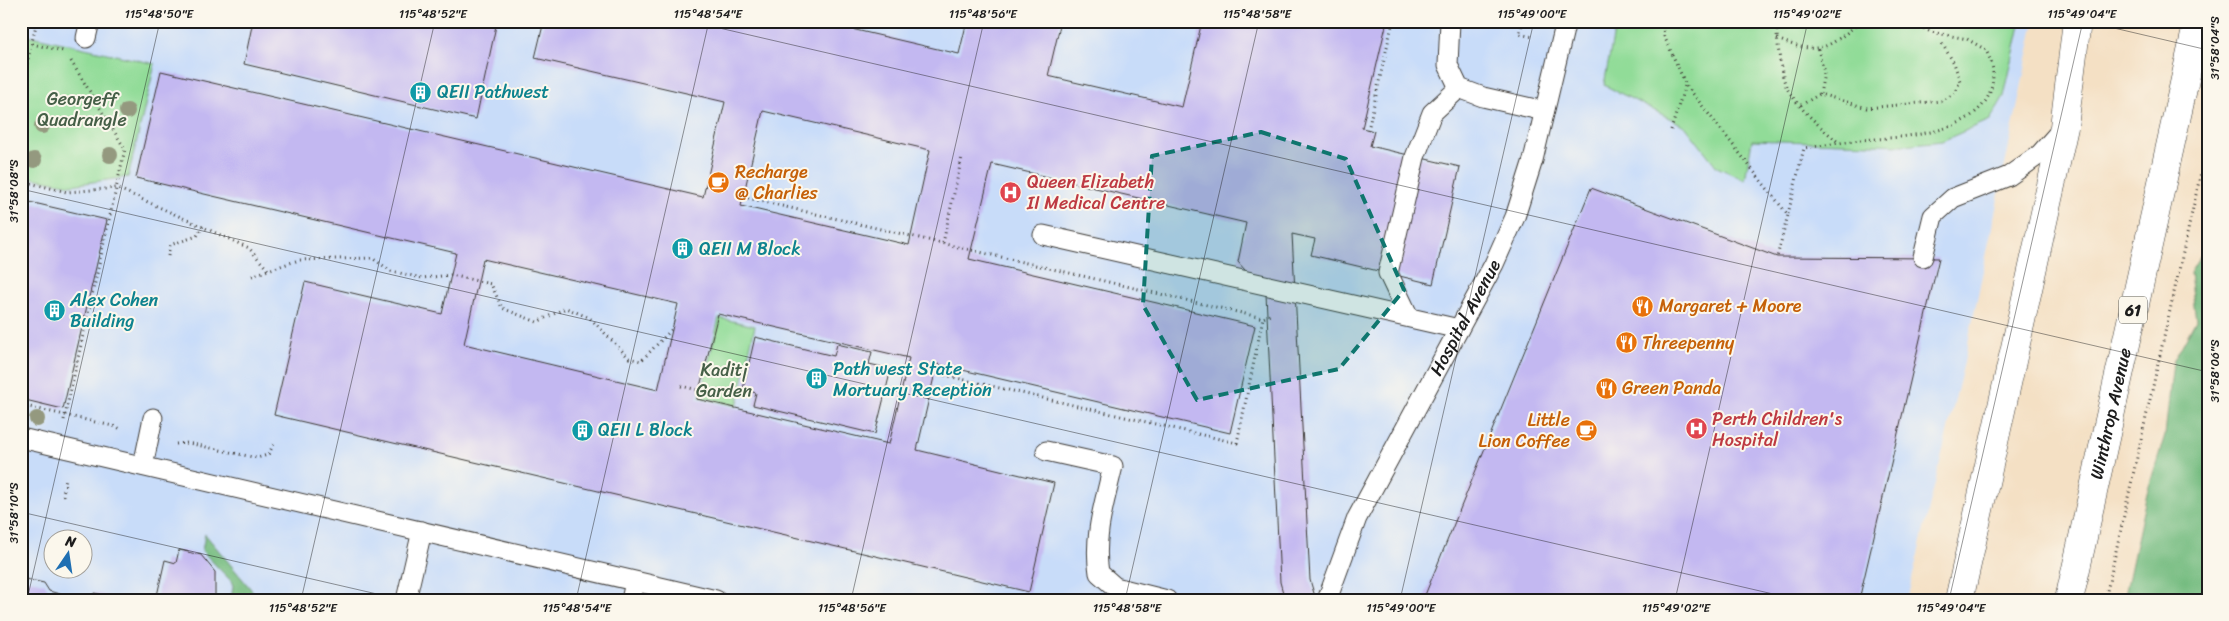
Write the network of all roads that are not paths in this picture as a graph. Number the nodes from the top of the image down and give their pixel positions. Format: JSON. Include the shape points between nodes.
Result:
{"nodes":[{"id":1,"x":1450,"y":21,"type":"edge"},
{"id":2,"x":1566,"y":21,"type":"edge"},
{"id":3,"x":2077,"y":21,"type":"edge"},
{"id":4,"x":2198,"y":21,"type":"edge"},
{"id":5,"x":1459,"y":88,"type":"junction"},
{"id":6,"x":1544,"y":111,"type":"junction"},
{"id":7,"x":2064,"y":127,"type":"junction"},
{"id":8,"x":1043,"y":235,"type":"dead end"},
{"id":9,"x":1923,"y":257,"type":"dead end"},
{"id":10,"x":1410,"y":317,"type":"junction"},
{"id":11,"x":1459,"y":329,"type":"junction"},
{"id":12,"x":154,"y":418,"type":"dead end"},
{"id":13,"x":21,"y":438,"type":"edge"},
{"id":14,"x":1046,"y":451,"type":"dead end"},
{"id":15,"x":144,"y":466,"type":"junction"},
{"id":16,"x":422,"y":531,"type":"junction"},
{"id":17,"x":633,"y":591,"type":"edge"},
{"id":18,"x":406,"y":600,"type":"edge"},
{"id":19,"x":716,"y":600,"type":"edge"},
{"id":20,"x":1167,"y":600,"type":"edge"},
{"id":21,"x":1327,"y":600,"type":"edge"},
{"id":22,"x":1959,"y":600,"type":"edge"},
{"id":23,"x":2069,"y":600,"type":"edge"}],
"edges":[{"from":1,"to":5,"type":"lane","via":[[1448,65]]},
{"from":2,"to":6,"type":"lane","name":"Hospital Avenue"},
{"from":3,"to":7,"type":"main road"},
{"from":4,"to":23,"type":"main road","name":"Winthrop Avenue","number":"61"},
{"from":5,"to":6,"type":"lane"},
{"from":5,"to":10,"type":"lane","via":[[1432,113],[1415,157],[1388,273]]},
{"from":6,"to":11,"type":"lane","name":"Hospital Avenue","via":[[1515,217]]},
{"from":7,"to":9,"type":"lane","via":[[2040,154],[2009,176],[1953,198],[1933,216]]},
{"from":7,"to":22,"type":"main road"},
{"from":8,"to":10,"type":"lane"},
{"from":10,"to":11,"type":"lane"},
{"from":11,"to":21,"type":"lane","name":"Hospital Avenue","via":[[1357,518]]},
{"from":12,"to":15,"type":"lane"},
{"from":13,"to":15,"type":"lane"},
{"from":14,"to":20,"type":"lane","via":[[1113,466],[1097,536],[1099,573],[1116,586]]},
{"from":15,"to":16,"type":"lane"},
{"from":16,"to":17,"type":"lane"},
{"from":16,"to":18,"type":"lane"},
{"from":17,"to":19,"type":"lane"}]}
